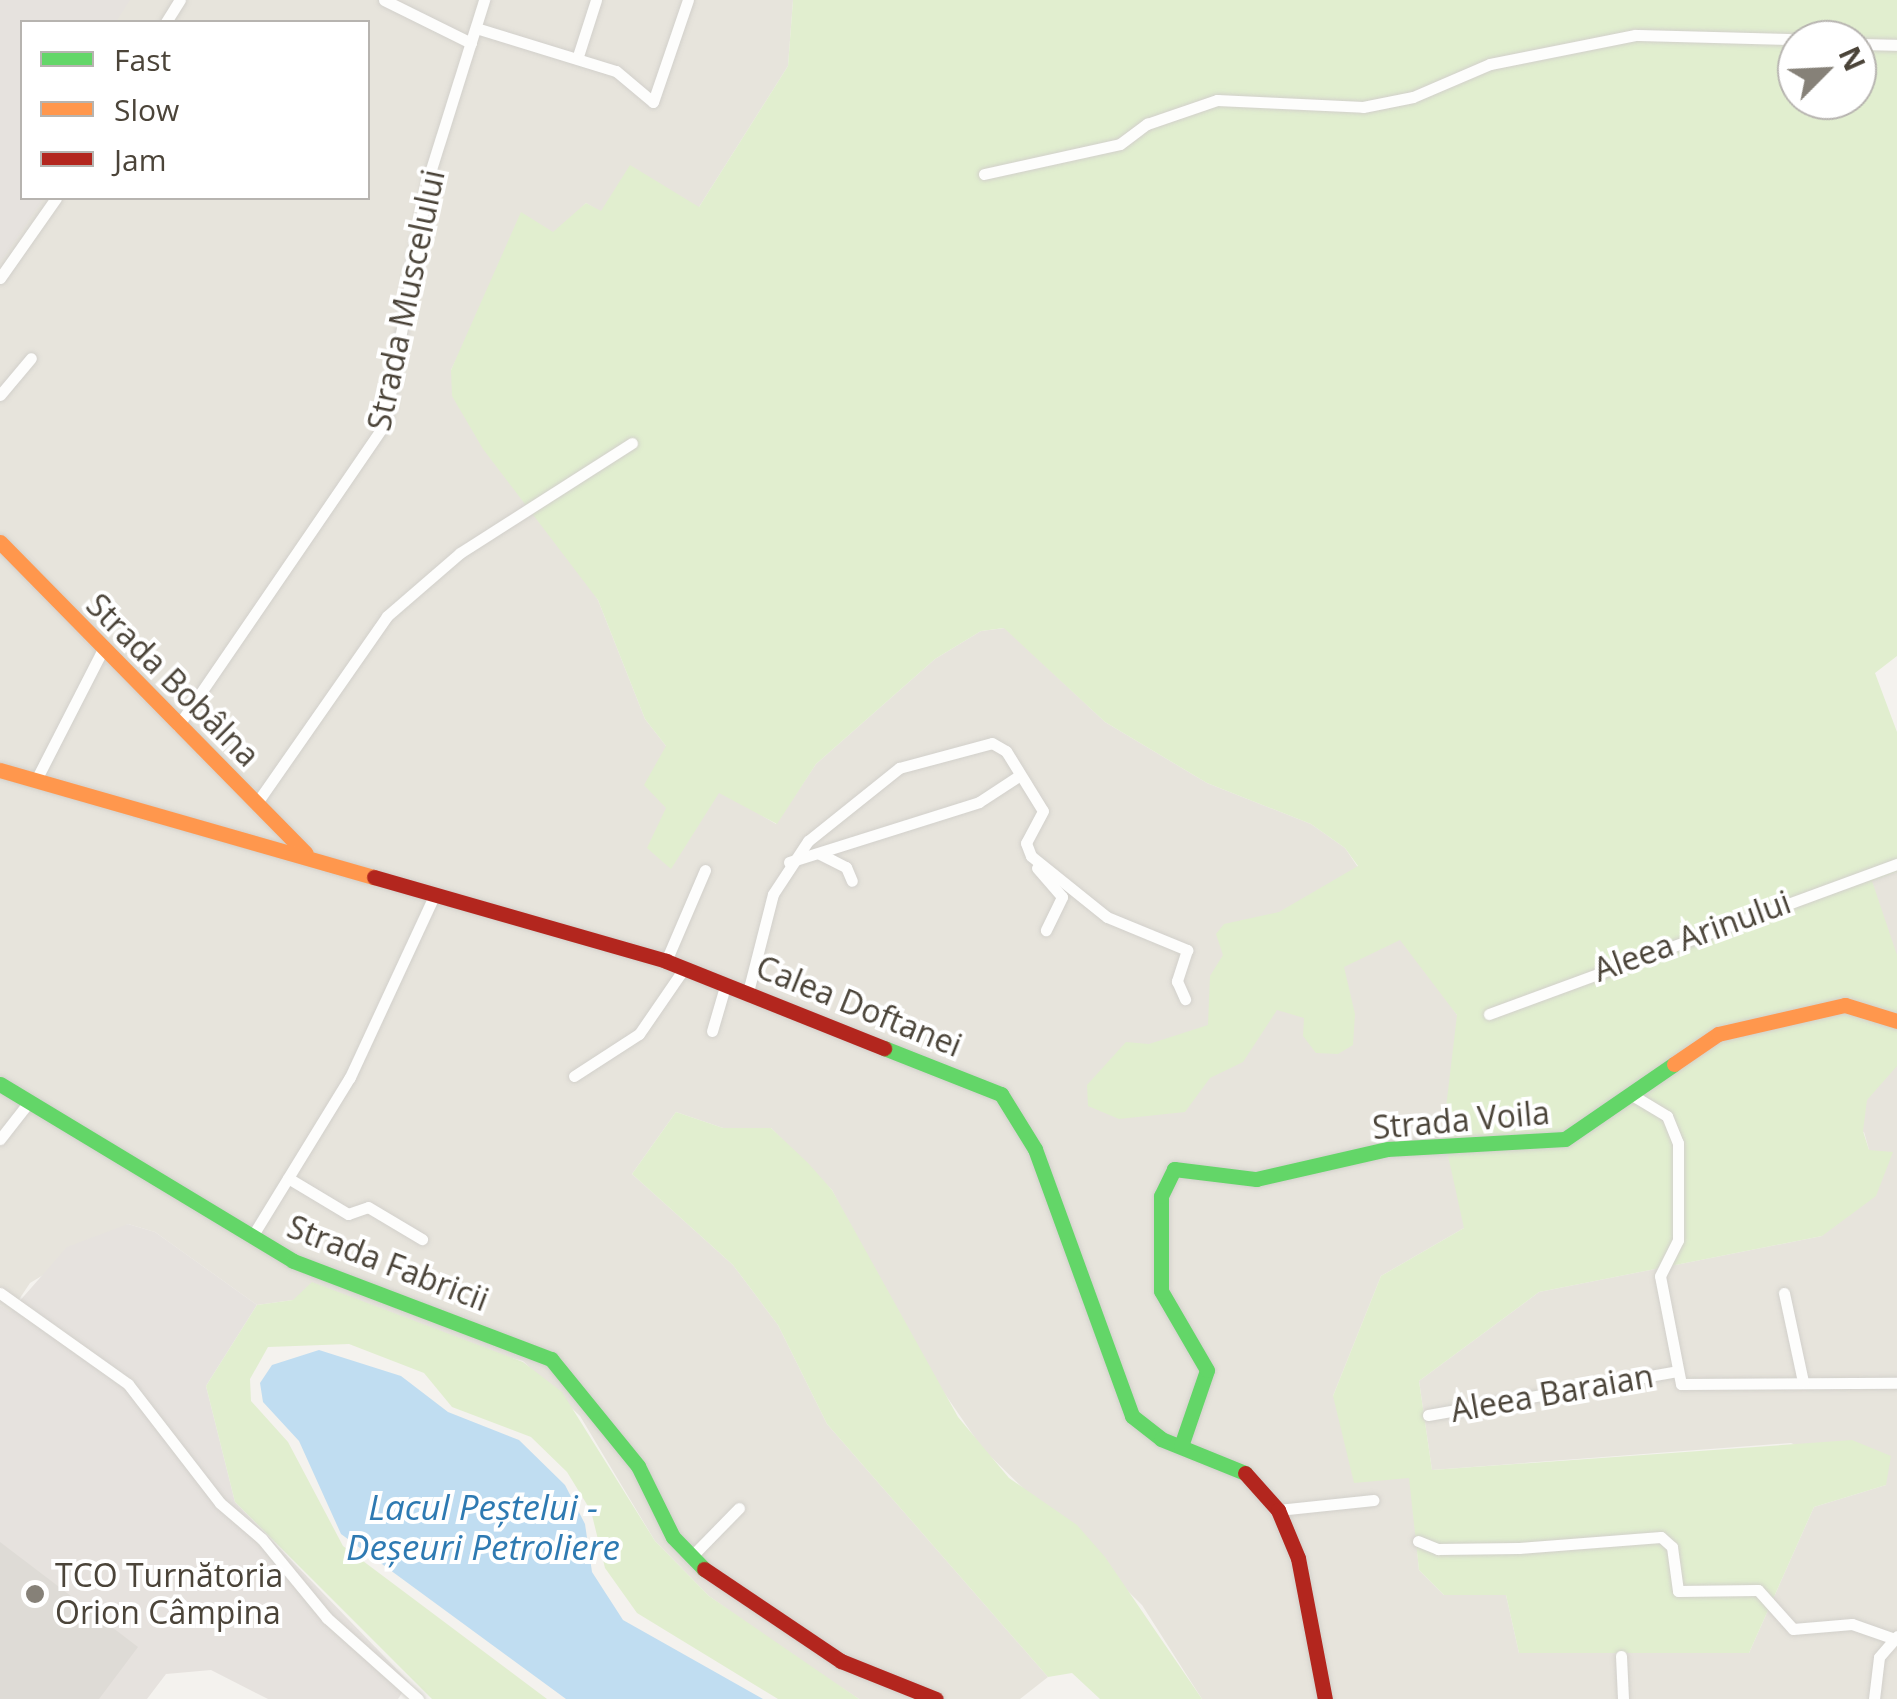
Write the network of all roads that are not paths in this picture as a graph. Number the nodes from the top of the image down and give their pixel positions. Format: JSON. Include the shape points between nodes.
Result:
{"nodes":[{"id":1,"x":384,"y":0,"type":"edge"},
{"id":2,"x":484,"y":0,"type":"edge"},
{"id":3,"x":596,"y":0,"type":"edge"},
{"id":4,"x":688,"y":0,"type":"edge"},
{"id":5,"x":476,"y":28,"type":"junction"},
{"id":6,"x":1777,"y":39,"type":"edge"},
{"id":7,"x":471,"y":43,"type":"junction"},
{"id":8,"x":578,"y":56,"type":"junction"},
{"id":9,"x":984,"y":174,"type":"dead end"},
{"id":10,"x":55,"y":200,"type":"edge"},
{"id":11,"x":0,"y":278,"type":"edge"},
{"id":12,"x":31,"y":358,"type":"dead end"},
{"id":13,"x":0,"y":395,"type":"edge"},
{"id":14,"x":632,"y":444,"type":"dead end"},
{"id":15,"x":0,"y":542,"type":"edge"},
{"id":16,"x":103,"y":649,"type":"junction"},
{"id":17,"x":178,"y":726,"type":"junction"},
{"id":18,"x":0,"y":770,"type":"edge"},
{"id":19,"x":1017,"y":777,"type":"junction"},
{"id":20,"x":37,"y":778,"type":"junction"},
{"id":21,"x":256,"y":804,"type":"junction"},
{"id":22,"x":820,"y":854,"type":"junction"},
{"id":23,"x":309,"y":856,"type":"junction"},
{"id":24,"x":1031,"y":856,"type":"junction"},
{"id":25,"x":790,"y":862,"type":"junction"},
{"id":26,"x":1897,"y":864,"type":"edge"},
{"id":27,"x":705,"y":870,"type":"dead end"},
{"id":28,"x":852,"y":881,"type":"dead end"},
{"id":29,"x":435,"y":894,"type":"junction"},
{"id":30,"x":1046,"y":930,"type":"dead end"},
{"id":31,"x":666,"y":961,"type":"junction"},
{"id":32,"x":685,"y":967,"type":"junction"},
{"id":33,"x":726,"y":983,"type":"junction"},
{"id":34,"x":748,"y":992,"type":"junction"},
{"id":35,"x":1185,"y":999,"type":"dead end"},
{"id":36,"x":1489,"y":1014,"type":"dead end"},
{"id":37,"x":1897,"y":1021,"type":"edge"},
{"id":38,"x":712,"y":1031,"type":"dead end"},
{"id":39,"x":574,"y":1076,"type":"dead end"},
{"id":40,"x":0,"y":1084,"type":"edge"},
{"id":41,"x":1632,"y":1095,"type":"junction"},
{"id":42,"x":29,"y":1102,"type":"junction"},
{"id":43,"x":0,"y":1138,"type":"edge"},
{"id":44,"x":288,"y":1178,"type":"junction"},
{"id":45,"x":252,"y":1235,"type":"junction"},
{"id":46,"x":422,"y":1239,"type":"dead end"},
{"id":47,"x":0,"y":1293,"type":"edge"},
{"id":48,"x":1784,"y":1293,"type":"dead end"},
{"id":49,"x":1677,"y":1371,"type":"junction"},
{"id":50,"x":1803,"y":1382,"type":"junction"},
{"id":51,"x":1897,"y":1383,"type":"edge"},
{"id":52,"x":1428,"y":1415,"type":"dead end"},
{"id":53,"x":1181,"y":1446,"type":"junction"},
{"id":54,"x":1373,"y":1500,"type":"dead end"},
{"id":55,"x":738,"y":1508,"type":"dead end"},
{"id":56,"x":1278,"y":1510,"type":"junction"},
{"id":57,"x":1418,"y":1540,"type":"dead end"},
{"id":58,"x":692,"y":1556,"type":"junction"},
{"id":59,"x":1894,"y":1637,"type":"edge"},
{"id":60,"x":1621,"y":1656,"type":"dead end"},
{"id":61,"x":418,"y":1699,"type":"edge"},
{"id":62,"x":936,"y":1699,"type":"edge"},
{"id":63,"x":1326,"y":1699,"type":"edge"},
{"id":64,"x":1623,"y":1699,"type":"edge"},
{"id":65,"x":1874,"y":1699,"type":"edge"}],
"edges":[{"from":1,"to":7,"type":"street"},
{"from":2,"to":5,"type":"street","name":"Strada Muscelului"},
{"from":3,"to":8,"type":"street"},
{"from":4,"to":8,"type":"street","via":[[653,102],[616,71]]},
{"from":5,"to":7,"type":"street","name":"Strada Muscelului"},
{"from":5,"to":8,"type":"street"},
{"from":6,"to":9,"type":"street","via":[[1635,36],[1490,64],[1413,98],[1363,107],[1216,100],[1147,124],[1120,144]]},
{"from":7,"to":17,"type":"street","name":"Strada Muscelului","via":[[428,179],[386,424]]},
{"from":10,"to":11,"type":"street"},
{"from":12,"to":13,"type":"street"},
{"from":14,"to":21,"type":"street","via":[[460,553],[387,616]]},
{"from":15,"to":16,"type":"main road","name":"Strada Bobâlna"},
{"from":16,"to":17,"type":"main road","name":"Strada Bobâlna"},
{"from":16,"to":20,"type":"street"},
{"from":17,"to":21,"type":"main road","name":"Strada Bobâlna"},
{"from":18,"to":20,"type":"main road","name":"Calea Doftanei"},
{"from":19,"to":22,"type":"street","via":[[979,802]]},
{"from":19,"to":24,"type":"street","via":[[1043,812],[1026,843]]},
{"from":19,"to":25,"type":"street","via":[[1006,751],[992,742],[963,756],[913,762],[852,802]]},
{"from":20,"to":23,"type":"main road","name":"Calea Doftanei"},
{"from":21,"to":23,"type":"main road","name":"Strada Bobâlna"},
{"from":22,"to":25,"type":"street"},
{"from":22,"to":28,"type":"street","via":[[846,868]]},
{"from":23,"to":29,"type":"main road","name":"Calea Doftanei"},
{"from":24,"to":30,"type":"street","via":[[1062,897]]},
{"from":24,"to":35,"type":"street","via":[[1107,916],[1186,950],[1177,981]]},
{"from":25,"to":34,"type":"street","via":[[773,894]]},
{"from":26,"to":36,"type":"street","name":"Aleea Arinului"},
{"from":27,"to":31,"type":"street"},
{"from":29,"to":31,"type":"main road","name":"Calea Doftanei"},
{"from":29,"to":44,"type":"street","via":[[350,1077]]},
{"from":31,"to":32,"type":"main road","name":"Calea Doftanei"},
{"from":32,"to":33,"type":"main road","name":"Calea Doftanei"},
{"from":32,"to":39,"type":"street","via":[[639,1034]]},
{"from":33,"to":34,"type":"main road","name":"Calea Doftanei"},
{"from":33,"to":38,"type":"street"},
{"from":34,"to":53,"type":"main road","name":"Calea Doftanei","via":[[987,1086],[1014,1106],[1127,1407],[1144,1429]]},
{"from":37,"to":41,"type":"main road","name":"Strada Voila","via":[[1845,1004],[1728,1031],[1692,1047]]},
{"from":40,"to":42,"type":"main road","name":"Strada Fabricii"},
{"from":41,"to":49,"type":"street","via":[[1667,1116],[1678,1144],[1678,1240],[1660,1268]]},
{"from":41,"to":53,"type":"main road","name":"Strada Voila","via":[[1565,1139],[1388,1149],[1270,1178],[1187,1166],[1168,1174],[1160,1291],[1201,1349],[1207,1370]]},
{"from":42,"to":43,"type":"street"},
{"from":42,"to":45,"type":"main road","name":"Strada Fabricii"},
{"from":44,"to":45,"type":"street"},
{"from":44,"to":46,"type":"street","via":[[348,1214],[368,1207]]},
{"from":45,"to":58,"type":"main road","name":"Strada Fabricii","via":[[294,1261],[550,1359],[632,1457]]},
{"from":47,"to":61,"type":"street","via":[[128,1384],[220,1503],[262,1539],[327,1618]]},
{"from":48,"to":50,"type":"street"},
{"from":49,"to":50,"type":"street","via":[[1685,1385]]},
{"from":49,"to":52,"type":"street","name":"Aleea Baraian"},
{"from":50,"to":51,"type":"street"},
{"from":53,"to":56,"type":"main road","name":"Calea Doftanei","via":[[1244,1472]]},
{"from":54,"to":56,"type":"street"},
{"from":55,"to":58,"type":"street"},
{"from":56,"to":63,"type":"main road","name":"Calea Doftanei","via":[[1298,1558]]},
{"from":57,"to":59,"type":"street","via":[[1438,1549],[1661,1537],[1672,1546],[1678,1592],[1758,1590],[1793,1629],[1852,1624]]},
{"from":58,"to":62,"type":"main road","name":"Strada Fabricii","via":[[749,1608]]},
{"from":59,"to":65,"type":"street","via":[[1879,1657]]},
{"from":60,"to":64,"type":"street"}]}
